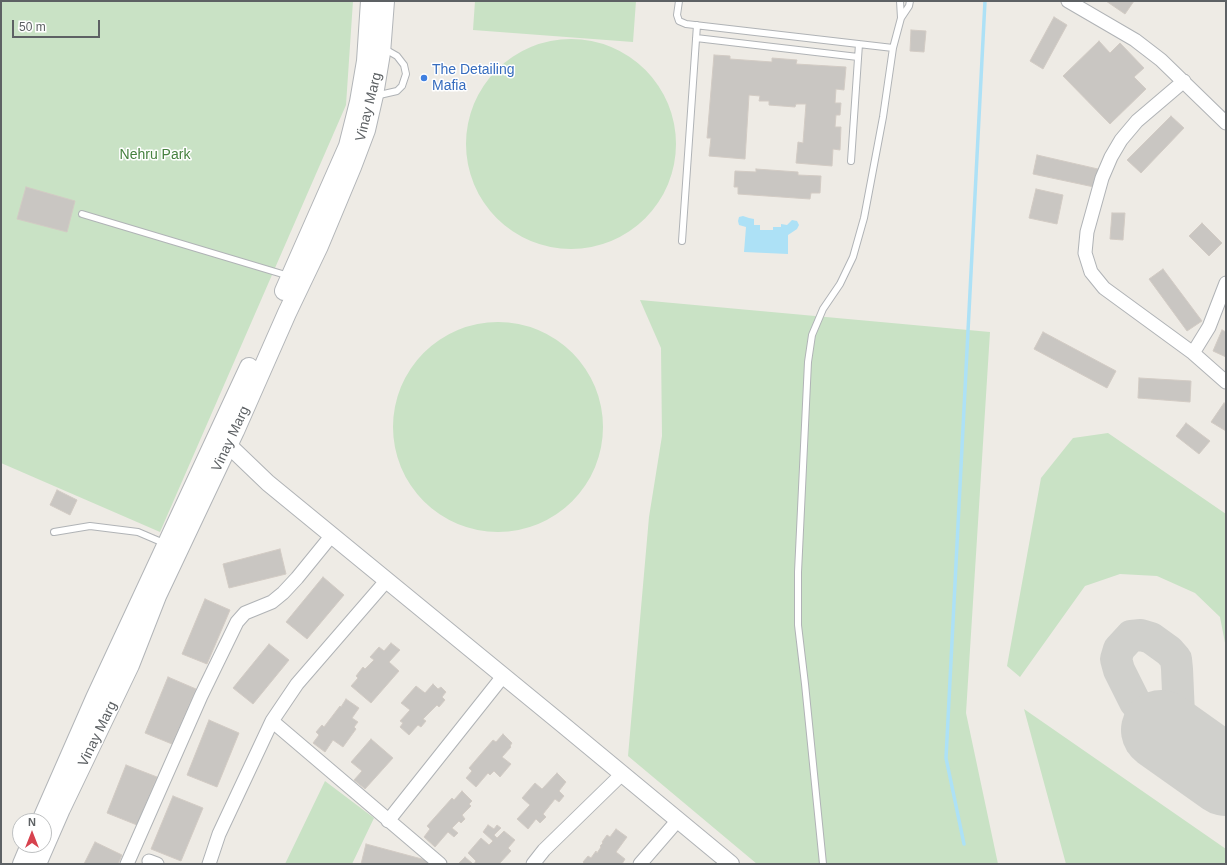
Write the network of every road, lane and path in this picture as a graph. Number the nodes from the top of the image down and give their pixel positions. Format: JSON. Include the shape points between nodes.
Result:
{"nodes":[{"id":1,"x":370,"y":1,"type":"edge"},
{"id":2,"x":385,"y":1,"type":"edge"},
{"id":3,"x":679,"y":1,"type":"edge"},
{"id":4,"x":900,"y":1,"type":"edge"},
{"id":5,"x":910,"y":1,"type":"edge"},
{"id":6,"x":1068,"y":1,"type":"edge"},
{"id":7,"x":901,"y":18,"type":"junction"},
{"id":8,"x":697,"y":25,"type":"junction"},
{"id":9,"x":696,"y":38,"type":"junction"},
{"id":10,"x":860,"y":44,"type":"junction"},
{"id":11,"x":382,"y":47,"type":"junction"},
{"id":12,"x":893,"y":48,"type":"junction"},
{"id":13,"x":858,"y":57,"type":"junction"},
{"id":14,"x":1184,"y":81,"type":"junction"},
{"id":15,"x":373,"y":97,"type":"junction"},
{"id":16,"x":1226,"y":123,"type":"edge"},
{"id":17,"x":851,"y":161,"type":"dead end"},
{"id":18,"x":82,"y":214,"type":"dead end"},
{"id":19,"x":682,"y":242,"type":"dead end"},
{"id":20,"x":291,"y":277,"type":"junction"},
{"id":21,"x":1226,"y":283,"type":"edge"},
{"id":22,"x":1193,"y":353,"type":"junction"},
{"id":23,"x":1226,"y":382,"type":"edge"},
{"id":24,"x":223,"y":440,"type":"junction"},
{"id":25,"x":54,"y":532,"type":"dead end"},
{"id":26,"x":332,"y":535,"type":"junction"},
{"id":27,"x":167,"y":544,"type":"junction"},
{"id":28,"x":387,"y":580,"type":"junction"},
{"id":29,"x":504,"y":675,"type":"junction"},
{"id":30,"x":272,"y":721,"type":"junction"},
{"id":31,"x":622,"y":774,"type":"junction"},
{"id":32,"x":44,"y":813,"type":"edge"},
{"id":33,"x":678,"y":820,"type":"junction"},
{"id":34,"x":388,"y":821,"type":"junction"},
{"id":35,"x":27,"y":853,"type":"edge"},
{"id":36,"x":729,"y":863,"type":"edge"},
{"id":37,"x":22,"y":864,"type":"edge"},
{"id":38,"x":37,"y":864,"type":"edge"},
{"id":39,"x":127,"y":864,"type":"edge"},
{"id":40,"x":209,"y":864,"type":"edge"},
{"id":41,"x":440,"y":864,"type":"edge"},
{"id":42,"x":533,"y":864,"type":"edge"},
{"id":43,"x":640,"y":864,"type":"edge"},
{"id":44,"x":822,"y":864,"type":"edge"}],
"edges":[{"from":1,"to":20,"type":"main road","name":"Vinay Marg","via":[[366,61],[348,146]]},
{"from":2,"to":11,"type":"main road","name":"Vinay Marg"},
{"from":3,"to":8,"type":"lane","via":[[679,21]]},
{"from":4,"to":7,"type":"lane"},
{"from":5,"to":7,"type":"lane"},
{"from":6,"to":14,"type":"street","via":[[1135,40]]},
{"from":7,"to":12,"type":"lane"},
{"from":8,"to":9,"type":"lane"},
{"from":8,"to":10,"type":"lane"},
{"from":9,"to":13,"type":"lane"},
{"from":9,"to":19,"type":"lane"},
{"from":10,"to":12,"type":"lane"},
{"from":10,"to":13,"type":"lane"},
{"from":11,"to":15,"type":"main road","name":"Vinay Marg"},
{"from":11,"to":15,"type":"lane","via":[[397,56],[404,65],[406,74],[402,86],[397,91]]},
{"from":12,"to":44,"type":"lane","via":[[864,218],[853,257],[840,284],[823,309],[812,335],[808,362],[798,572],[798,625]]},
{"from":13,"to":17,"type":"lane"},
{"from":14,"to":16,"type":"street"},
{"from":14,"to":22,"type":"street","via":[[1137,121],[1120,140],[1110,157],[1087,232],[1085,253],[1091,272],[1104,288]]},
{"from":15,"to":24,"type":"main road","name":"Vinay Marg","via":[[366,130],[319,246]]},
{"from":18,"to":20,"type":"lane"},
{"from":20,"to":24,"type":"main road","name":"Vinay Marg"},
{"from":21,"to":22,"type":"street","via":[[1209,327]]},
{"from":22,"to":23,"type":"street"},
{"from":24,"to":26,"type":"street","via":[[268,483]]},
{"from":24,"to":27,"type":"main road","name":"Vinay Marg"},
{"from":24,"to":38,"type":"main road","name":"Vinay Marg","via":[[130,665]]},
{"from":25,"to":27,"type":"lane","via":[[90,526],[138,532]]},
{"from":26,"to":28,"type":"street"},
{"from":26,"to":39,"type":"street","via":[[283,593],[272,602],[246,613],[237,622],[200,696]]},
{"from":27,"to":32,"type":"main road","name":"Vinay Marg","via":[[94,698]]},
{"from":28,"to":29,"type":"street"},
{"from":28,"to":30,"type":"street","via":[[297,684]]},
{"from":29,"to":31,"type":"street"},
{"from":29,"to":34,"type":"street"},
{"from":30,"to":34,"type":"street"},
{"from":30,"to":40,"type":"street","via":[[219,834]]},
{"from":31,"to":33,"type":"street"},
{"from":31,"to":42,"type":"street","via":[[544,850]]},
{"from":33,"to":36,"type":"street"},
{"from":33,"to":43,"type":"street"},
{"from":34,"to":41,"type":"street"},
{"from":35,"to":37,"type":"main road"}]}
